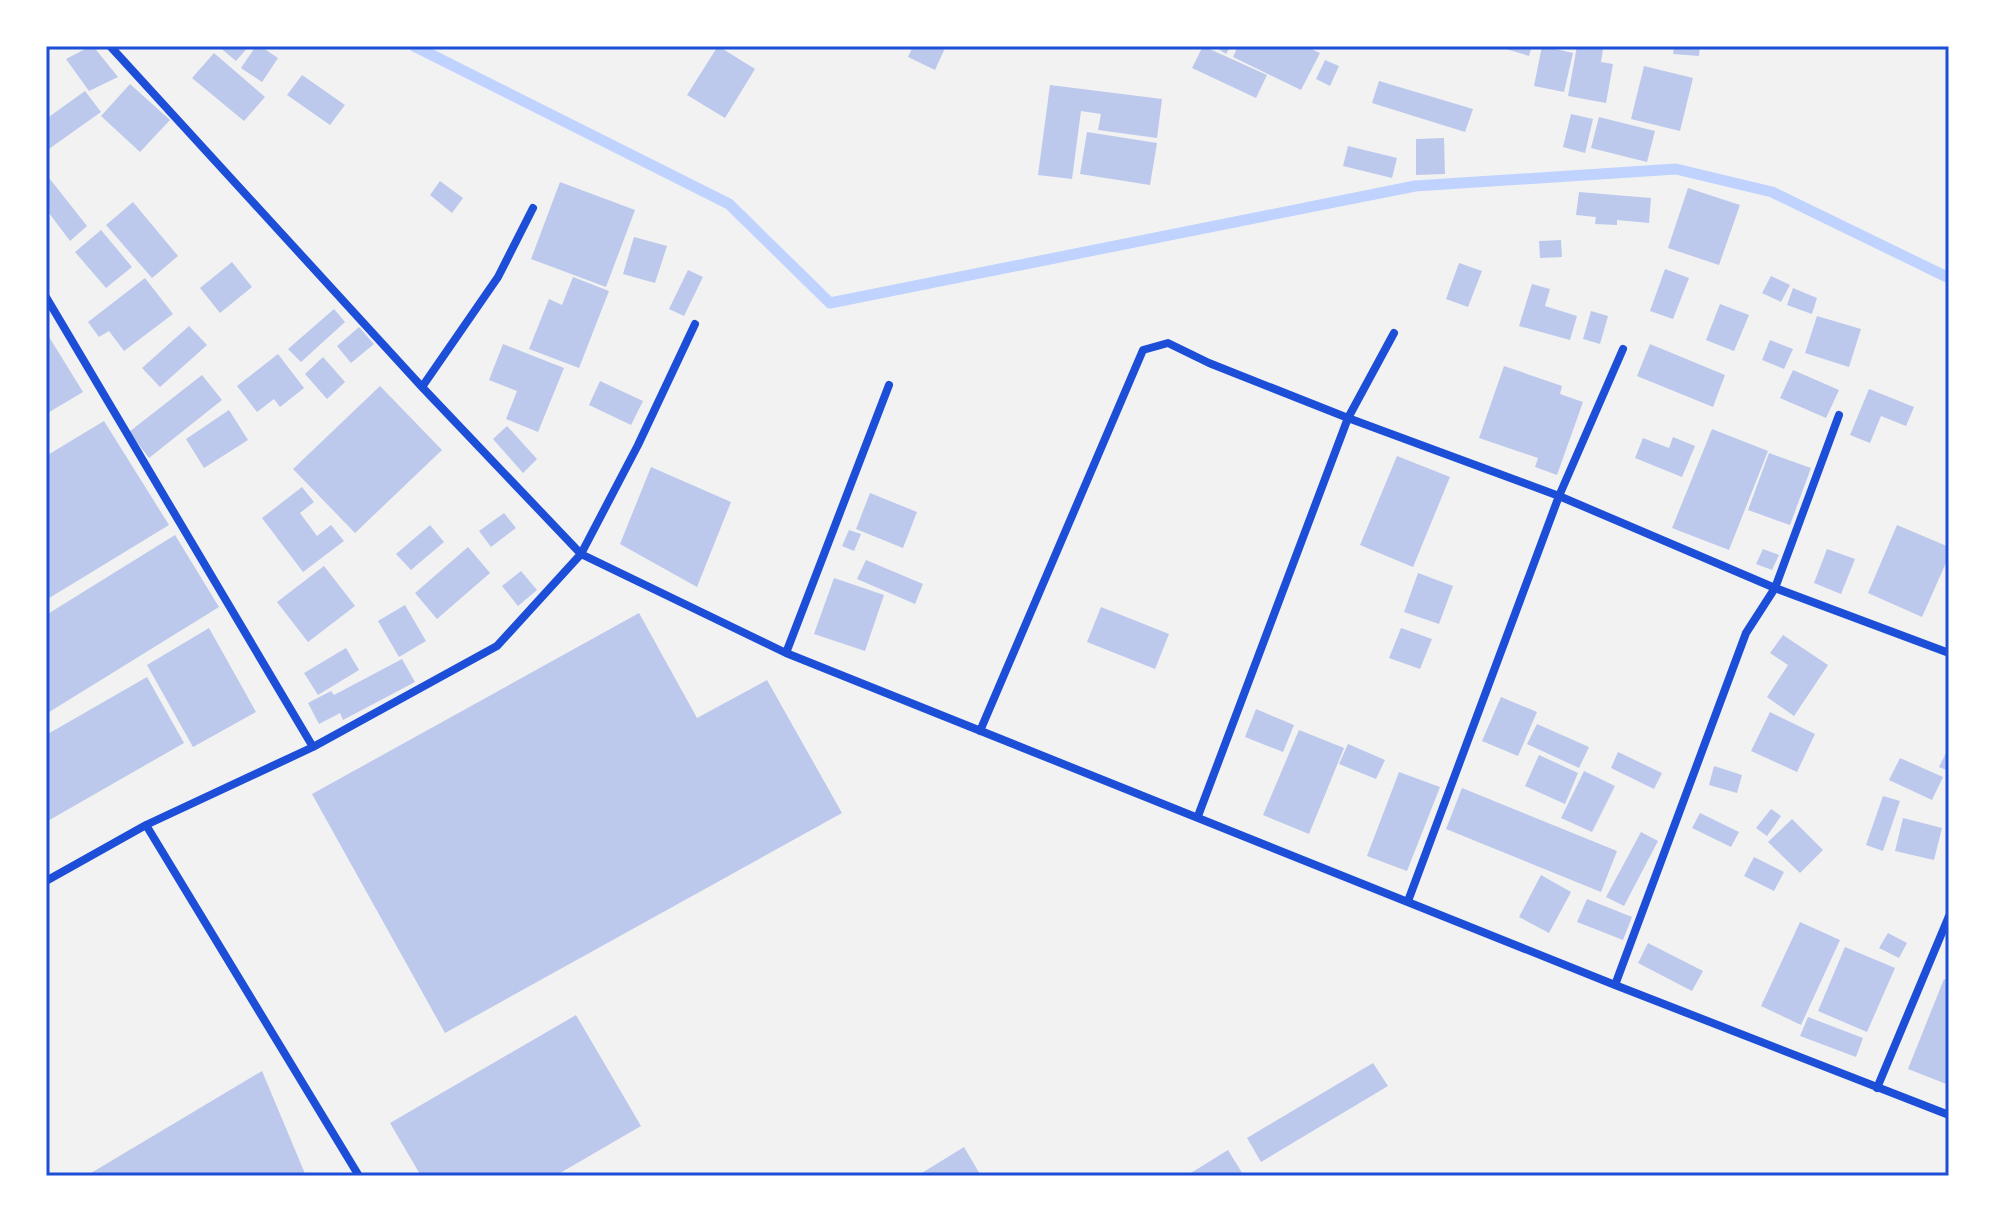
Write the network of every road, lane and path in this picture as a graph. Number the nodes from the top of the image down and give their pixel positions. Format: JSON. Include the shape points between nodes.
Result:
{"nodes":[{"id":1,"x":110,"y":46,"type":"edge"},
{"id":2,"x":533,"y":208,"type":"dead end"},
{"id":3,"x":46,"y":297,"type":"edge"},
{"id":4,"x":695,"y":324,"type":"dead end"},
{"id":5,"x":1394,"y":333,"type":"dead end"},
{"id":6,"x":1623,"y":349,"type":"dead end"},
{"id":7,"x":889,"y":385,"type":"dead end"},
{"id":8,"x":422,"y":387,"type":"junction"},
{"id":9,"x":1839,"y":415,"type":"dead end"},
{"id":10,"x":1348,"y":418,"type":"junction"},
{"id":11,"x":1559,"y":496,"type":"junction"},
{"id":12,"x":581,"y":554,"type":"junction"},
{"id":13,"x":1775,"y":588,"type":"junction"},
{"id":14,"x":786,"y":653,"type":"junction"},
{"id":15,"x":1949,"y":653,"type":"edge"},
{"id":16,"x":980,"y":731,"type":"junction"},
{"id":17,"x":313,"y":747,"type":"junction"},
{"id":18,"x":1198,"y":816,"type":"junction"},
{"id":19,"x":146,"y":825,"type":"junction"},
{"id":20,"x":46,"y":881,"type":"edge"},
{"id":21,"x":1408,"y":901,"type":"junction"},
{"id":22,"x":1949,"y":916,"type":"edge"},
{"id":23,"x":1615,"y":985,"type":"junction"},
{"id":24,"x":1877,"y":1088,"type":"junction"},
{"id":25,"x":1949,"y":1115,"type":"edge"},
{"id":26,"x":359,"y":1176,"type":"edge"}],
"edges":[{"from":1,"to":8,"type":"street"},
{"from":2,"to":8,"type":"street","via":[[498,277]]},
{"from":3,"to":17,"type":"street"},
{"from":4,"to":12,"type":"street"},
{"from":5,"to":10,"type":"street"},
{"from":6,"to":11,"type":"street"},
{"from":7,"to":14,"type":"street"},
{"from":8,"to":12,"type":"street"},
{"from":9,"to":13,"type":"street"},
{"from":10,"to":11,"type":"street"},
{"from":10,"to":16,"type":"street","via":[[1168,343],[1143,350]]},
{"from":10,"to":18,"type":"street"},
{"from":11,"to":13,"type":"street"},
{"from":11,"to":21,"type":"street"},
{"from":12,"to":14,"type":"street"},
{"from":12,"to":17,"type":"street","via":[[497,646]]},
{"from":13,"to":15,"type":"street"},
{"from":13,"to":23,"type":"street","via":[[1746,633]]},
{"from":14,"to":16,"type":"street"},
{"from":16,"to":18,"type":"street"},
{"from":17,"to":19,"type":"street"},
{"from":18,"to":21,"type":"street"},
{"from":19,"to":20,"type":"street"},
{"from":19,"to":26,"type":"street"},
{"from":21,"to":23,"type":"street"},
{"from":22,"to":24,"type":"street"},
{"from":23,"to":24,"type":"street"},
{"from":24,"to":25,"type":"street"}]}
